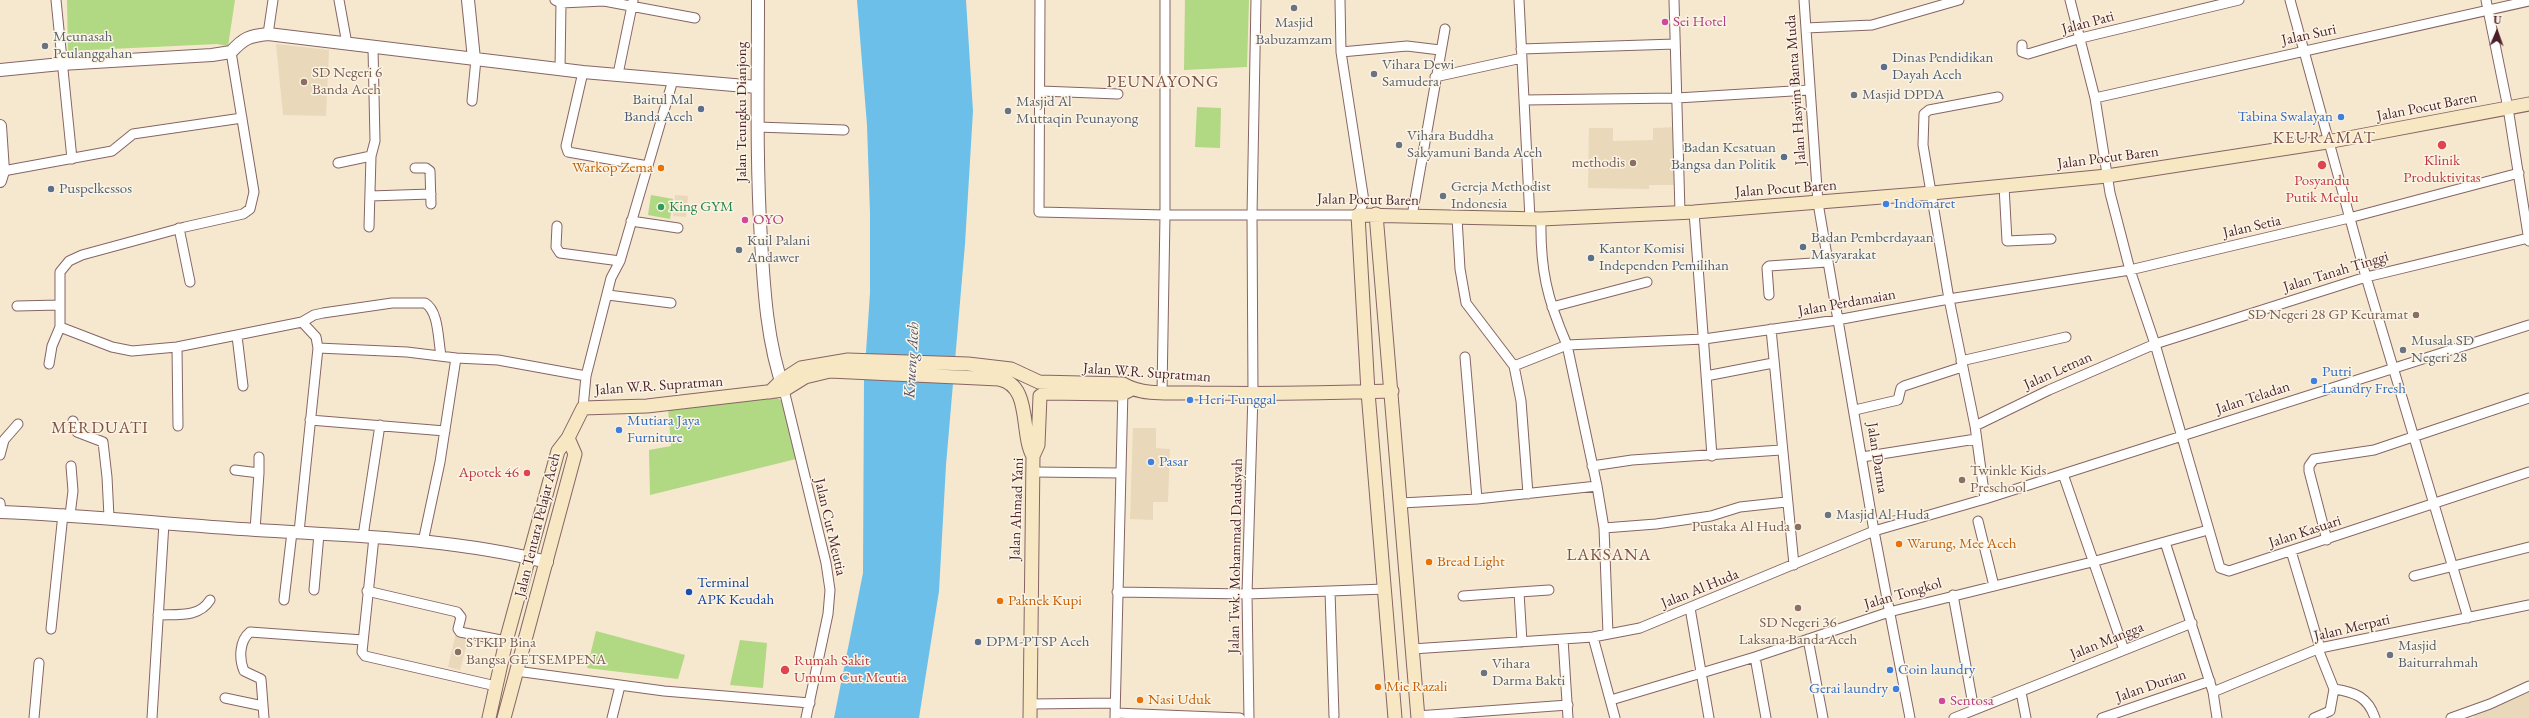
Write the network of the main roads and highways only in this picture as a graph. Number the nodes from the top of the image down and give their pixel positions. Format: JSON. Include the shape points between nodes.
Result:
{"nodes":[{"id":1,"x":2529,"y":104,"type":"edge"},
{"id":2,"x":1376,"y":214,"type":"junction"},
{"id":3,"x":848,"y":366,"type":"junction"},
{"id":4,"x":968,"y":370,"type":"junction"},
{"id":5,"x":782,"y":386,"type":"junction"},
{"id":6,"x":1126,"y":389,"type":"junction"},
{"id":7,"x":1392,"y":391,"type":"junction"},
{"id":8,"x":1368,"y":392,"type":"junction"},
{"id":9,"x":568,"y":438,"type":"junction"},
{"id":10,"x":1033,"y":456,"type":"junction"},
{"id":11,"x":1418,"y":717,"type":"edge"},
{"id":12,"x":489,"y":718,"type":"edge"},
{"id":13,"x":504,"y":718,"type":"edge"},
{"id":14,"x":1030,"y":718,"type":"edge"},
{"id":15,"x":1395,"y":718,"type":"edge"}],
"edges":[{"from":1,"to":2,"type":"main road","name":"Jalan Pocut Baren","via":[[2327,142],[2107,176],[1932,193],[1694,212],[1536,219]]},
{"from":2,"to":7,"type":"main road"},
{"from":2,"to":8,"type":"main road","name":"Jalan Pocut Baren","via":[[1358,215]]},
{"from":3,"to":4,"type":"main road","name":"Jalan W.R. Supratman"},
{"from":3,"to":5,"type":"main road","name":"Jalan W.R. Supratman"},
{"from":3,"to":5,"type":"main road","name":"Jalan W.R. Supratman","via":[[801,368]]},
{"from":4,"to":6,"type":"main road","name":"Jalan W.R. Supratman","via":[[1011,369],[1039,382]]},
{"from":4,"to":10,"type":"main road","via":[[1003,380],[1016,388],[1024,412],[1027,446]]},
{"from":5,"to":9,"type":"main road","name":"Jalan W.R. Supratman","via":[[770,392],[647,406],[583,408]]},
{"from":6,"to":8,"type":"main road","name":"Jalan W.R. Supratman","via":[[1253,394]]},
{"from":6,"to":10,"type":"main road","name":"Jalan Ahmad Yani","via":[[1041,395],[1038,445]]},
{"from":7,"to":8,"type":"main road","name":"Jalan W.R. Supratman"},
{"from":7,"to":11,"type":"main road"},
{"from":8,"to":15,"type":"main road"},
{"from":9,"to":12,"type":"main road","name":"Jalan Tentara Pelajar Aceh","via":[[558,450],[506,641]]},
{"from":9,"to":13,"type":"main road","name":"Jalan Tentara Pelajar Aceh","via":[[575,454]]},
{"from":10,"to":14,"type":"main road","name":"Jalan Ahmad Yani"}]}
